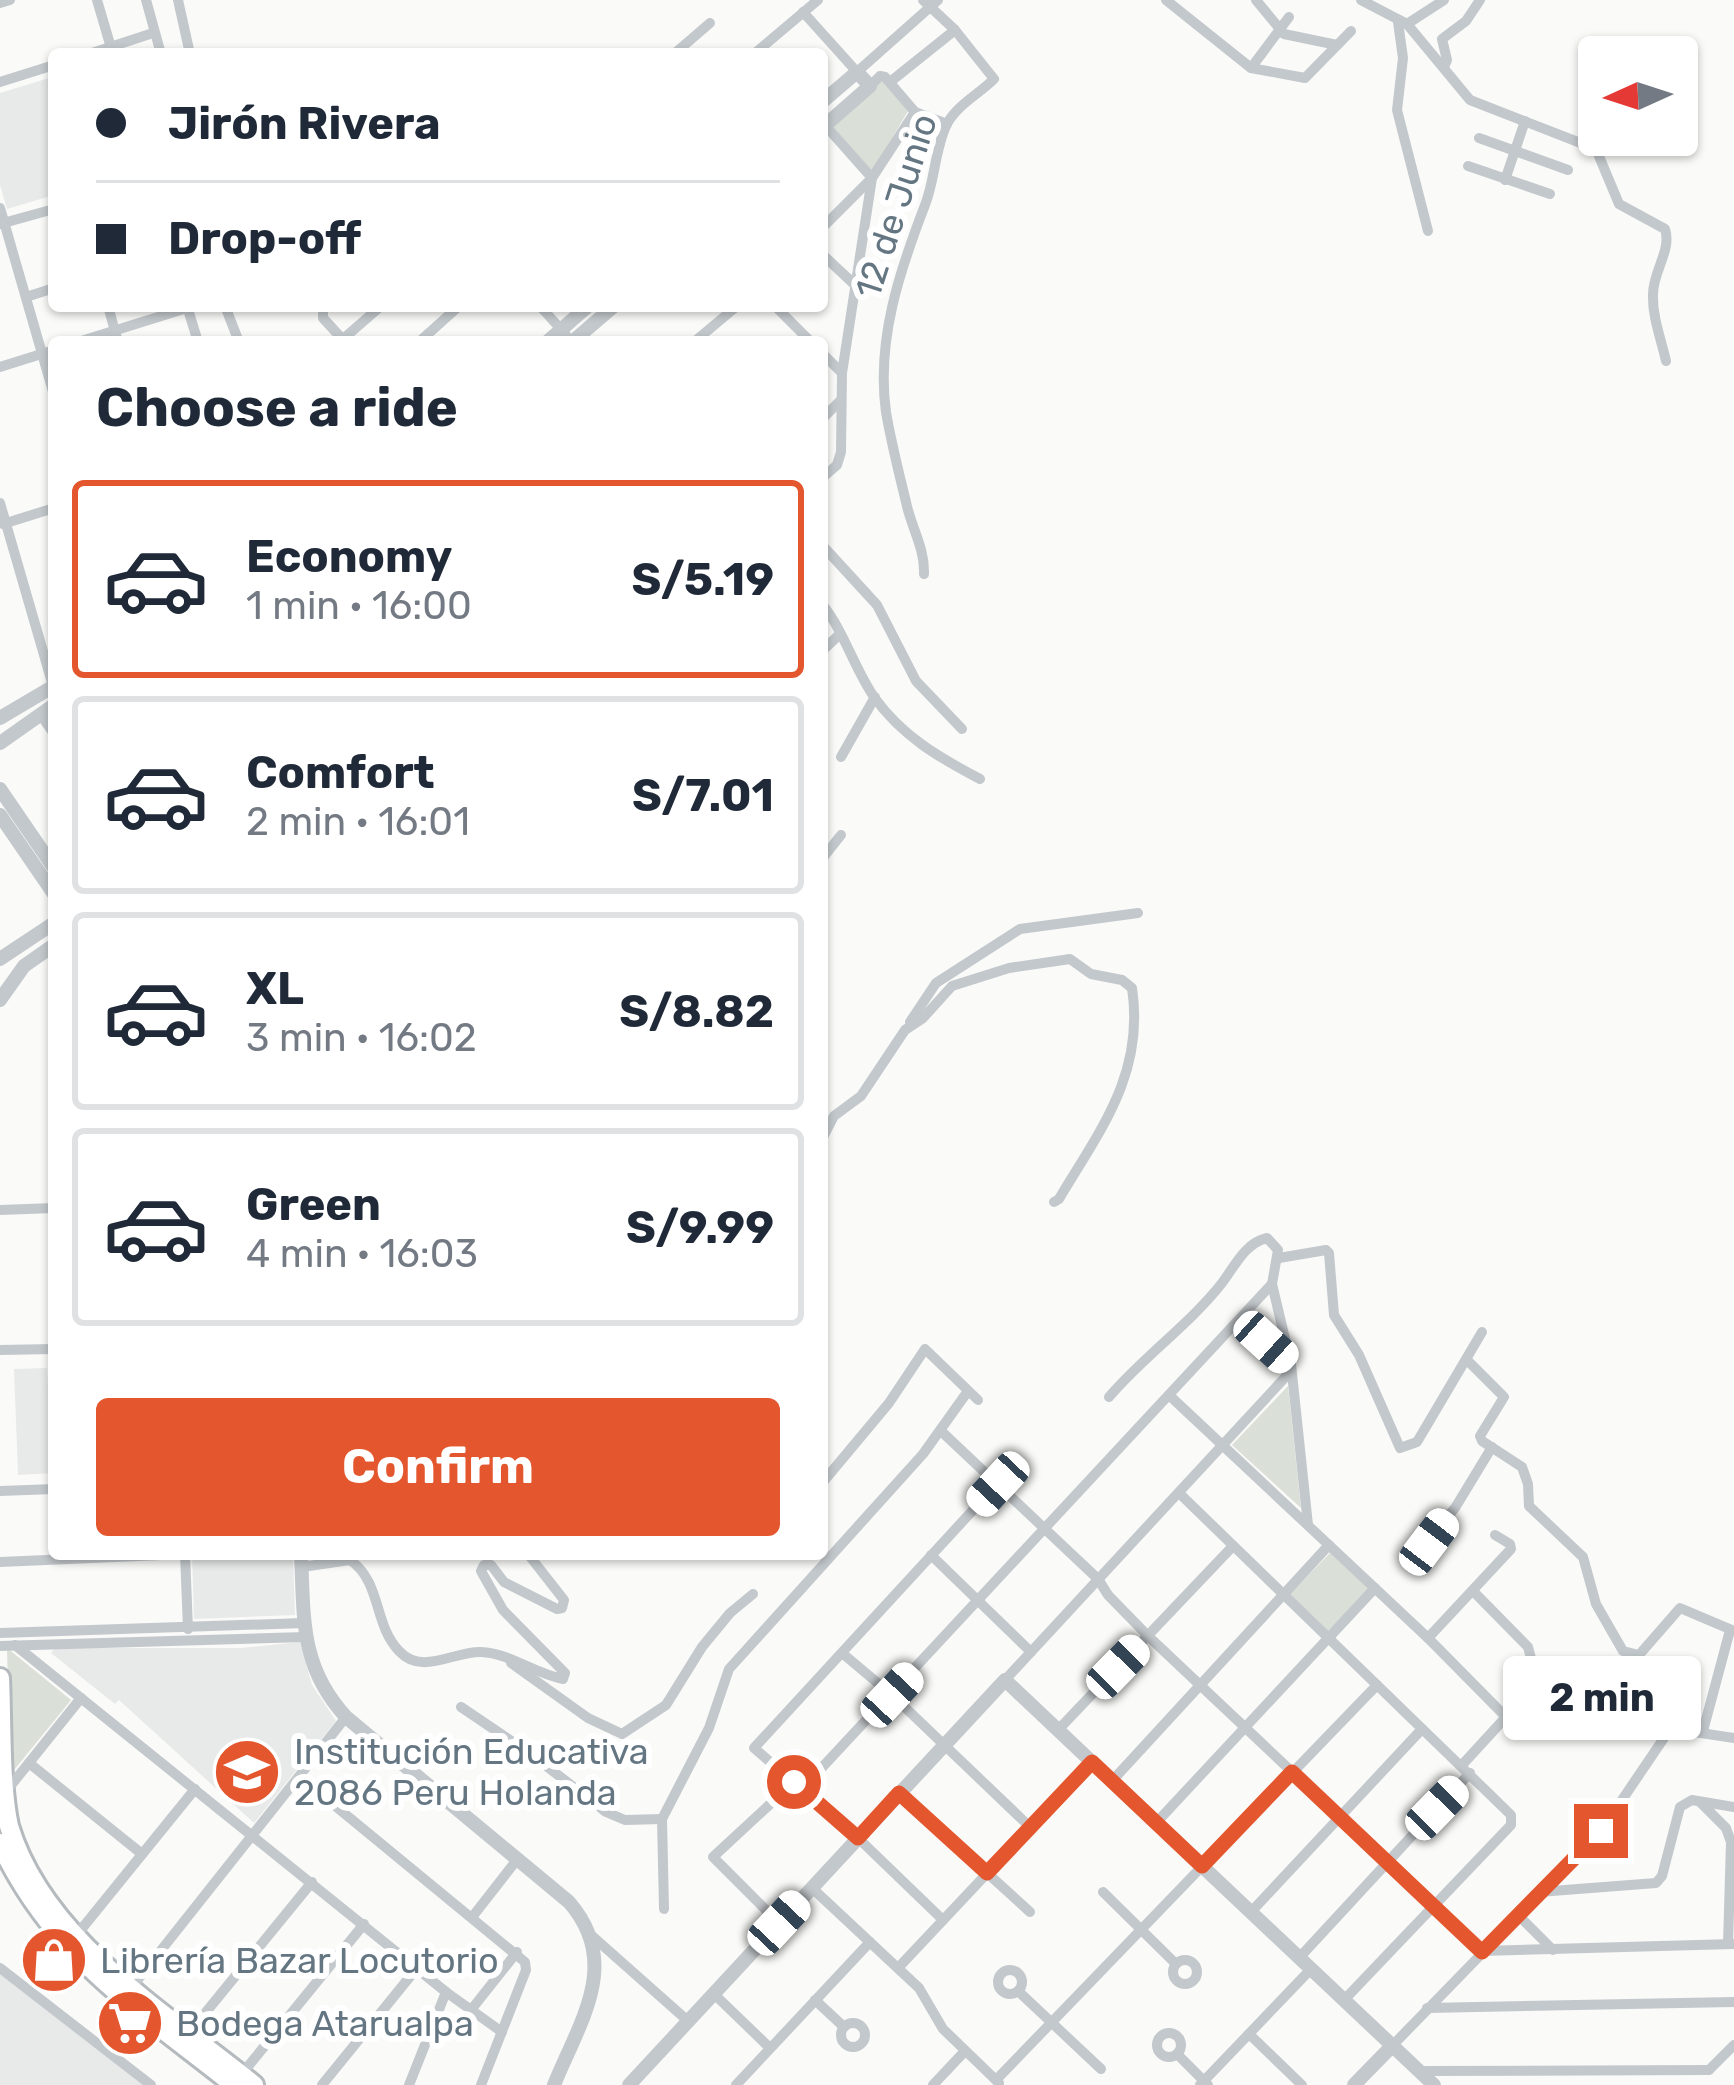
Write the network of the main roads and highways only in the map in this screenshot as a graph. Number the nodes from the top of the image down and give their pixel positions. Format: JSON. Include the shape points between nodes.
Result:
{"nodes":[{"id":1,"x":0,"y":1678,"type":"edge"},
{"id":2,"x":0,"y":1844,"type":"edge"},
{"id":3,"x":9,"y":1873,"type":"edge"},
{"id":4,"x":128,"y":1992,"type":"junction"},
{"id":5,"x":243,"y":2082,"type":"edge"}],
"edges":[{"from":1,"to":4,"type":"main road","via":[[8,1823],[74,1937]]},
{"from":2,"to":3,"type":"main road"},
{"from":3,"to":4,"type":"main road","via":[[66,1947]]},
{"from":4,"to":5,"type":"main road"},
{"from":4,"to":5,"type":"main road","via":[[189,2032]]}]}
